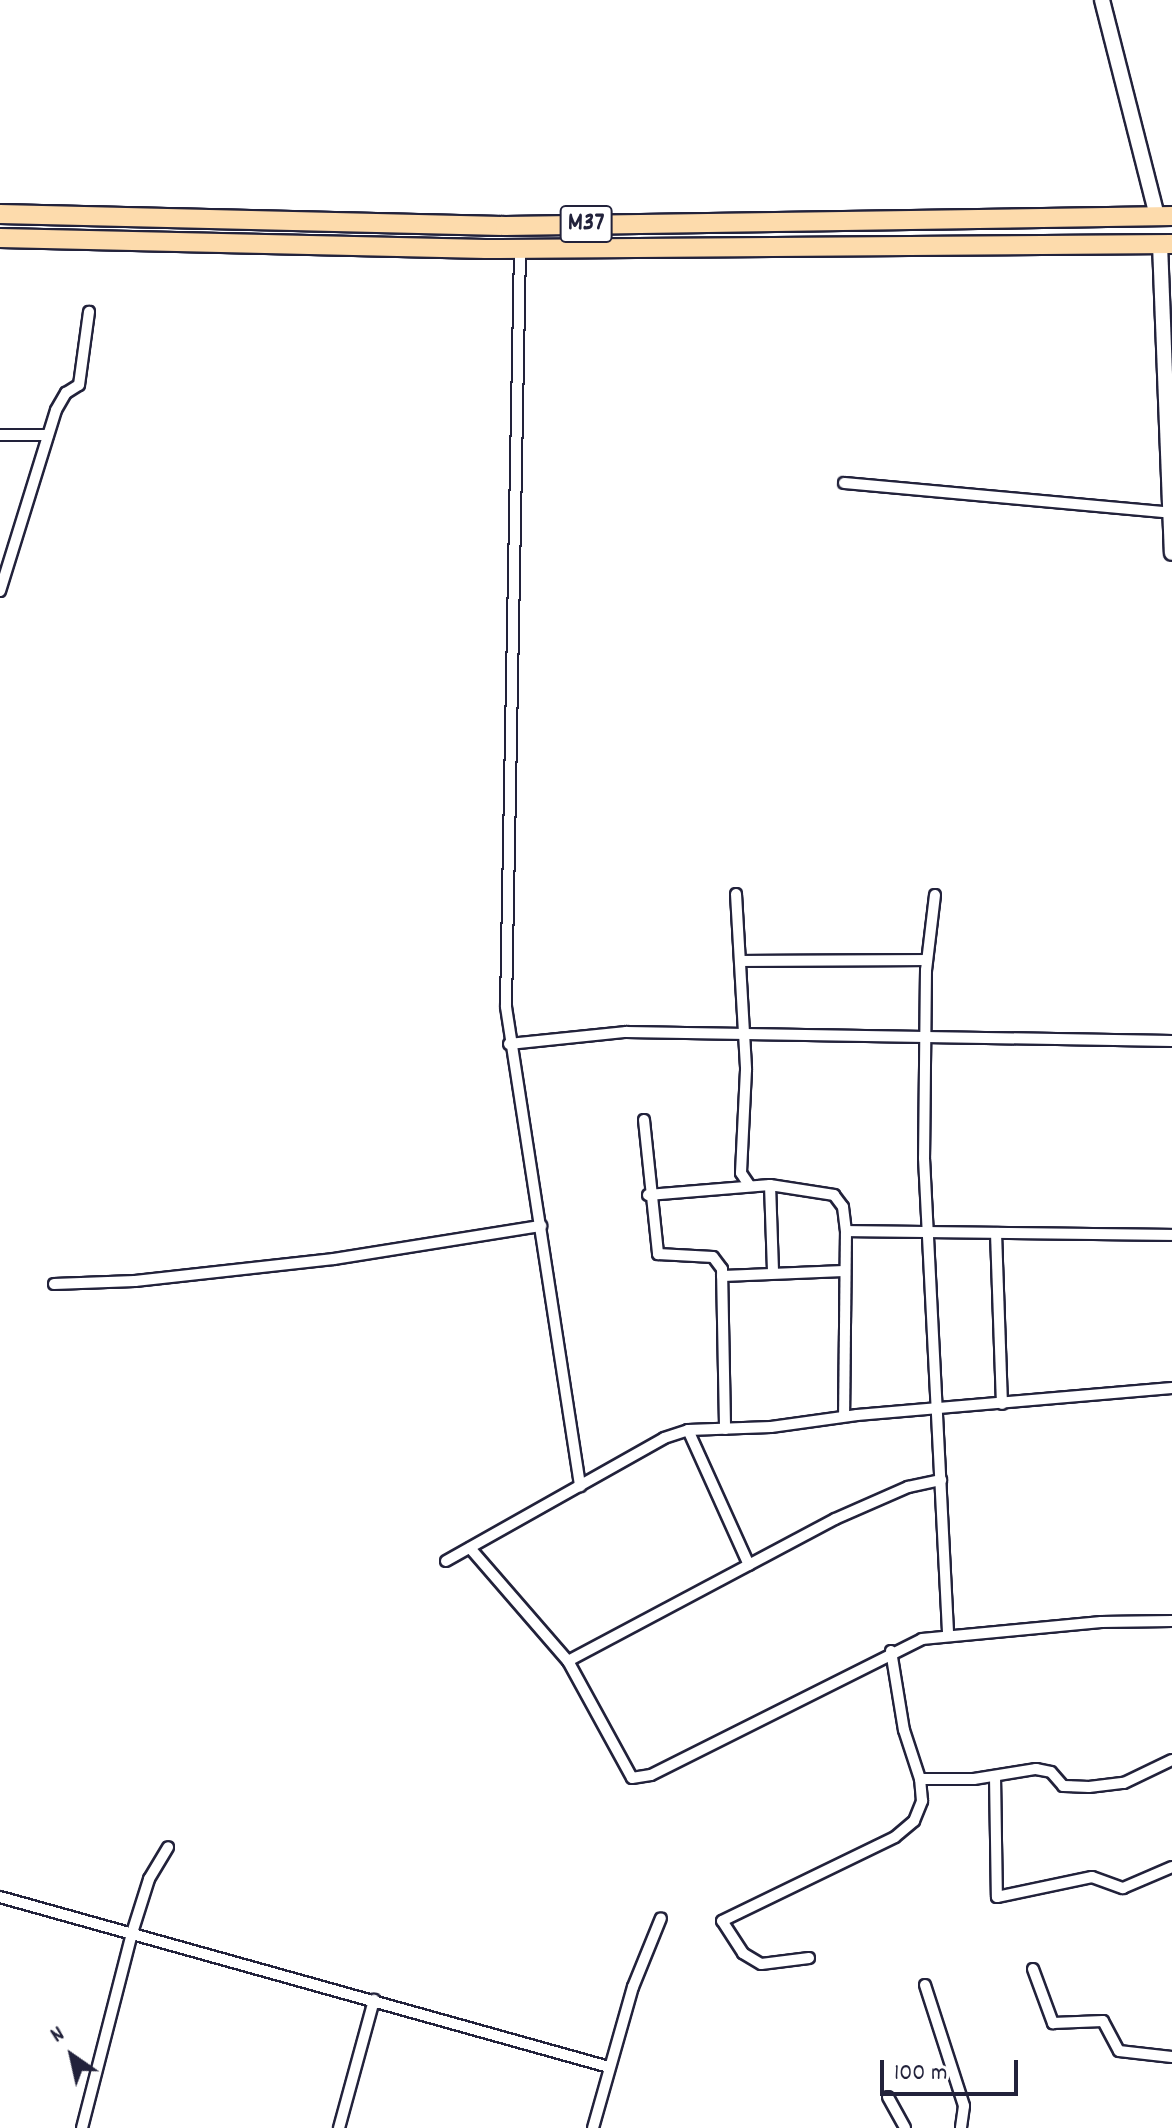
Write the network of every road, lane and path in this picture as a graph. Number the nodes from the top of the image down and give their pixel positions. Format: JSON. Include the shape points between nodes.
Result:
{"nodes":[{"id":1,"x":1102,"y":0,"type":"edge"},
{"id":2,"x":0,"y":214,"type":"edge"},
{"id":3,"x":57,"y":215,"type":"junction"},
{"id":4,"x":1165,"y":216,"type":"edge"},
{"id":5,"x":0,"y":238,"type":"edge"},
{"id":6,"x":58,"y":239,"type":"junction"},
{"id":7,"x":1166,"y":244,"type":"edge"},
{"id":8,"x":520,"y":249,"type":"junction"},
{"id":9,"x":89,"y":312,"type":"dead end"},
{"id":10,"x":0,"y":435,"type":"edge"},
{"id":11,"x":48,"y":435,"type":"junction"},
{"id":12,"x":844,"y":483,"type":"dead end"},
{"id":13,"x":1172,"y":513,"type":"edge"},
{"id":14,"x":1172,"y":553,"type":"edge"},
{"id":15,"x":5,"y":555,"type":"edge"},
{"id":16,"x":0,"y":591,"type":"edge"},
{"id":17,"x":736,"y":894,"type":"dead end"},
{"id":18,"x":935,"y":895,"type":"dead end"},
{"id":19,"x":927,"y":960,"type":"junction"},
{"id":20,"x":741,"y":961,"type":"junction"},
{"id":21,"x":925,"y":1035,"type":"junction"},
{"id":22,"x":744,"y":1037,"type":"junction"},
{"id":23,"x":1172,"y":1041,"type":"edge"},
{"id":24,"x":509,"y":1044,"type":"junction"},
{"id":25,"x":644,"y":1120,"type":"dead end"},
{"id":26,"x":749,"y":1185,"type":"junction"},
{"id":27,"x":770,"y":1185,"type":"junction"},
{"id":28,"x":648,"y":1195,"type":"junction"},
{"id":29,"x":541,"y":1226,"type":"junction"},
{"id":30,"x":846,"y":1231,"type":"junction"},
{"id":31,"x":928,"y":1233,"type":"junction"},
{"id":32,"x":996,"y":1233,"type":"junction"},
{"id":33,"x":1172,"y":1235,"type":"edge"},
{"id":34,"x":773,"y":1271,"type":"junction"},
{"id":35,"x":845,"y":1271,"type":"junction"},
{"id":36,"x":722,"y":1276,"type":"junction"},
{"id":37,"x":54,"y":1284,"type":"dead end"},
{"id":38,"x":1172,"y":1388,"type":"edge"},
{"id":39,"x":1002,"y":1404,"type":"junction"},
{"id":40,"x":937,"y":1409,"type":"junction"},
{"id":41,"x":844,"y":1416,"type":"junction"},
{"id":42,"x":725,"y":1429,"type":"junction"},
{"id":43,"x":688,"y":1430,"type":"junction"},
{"id":44,"x":941,"y":1480,"type":"junction"},
{"id":45,"x":580,"y":1486,"type":"junction"},
{"id":46,"x":470,"y":1548,"type":"junction"},
{"id":47,"x":446,"y":1561,"type":"dead end"},
{"id":48,"x":749,"y":1565,"type":"junction"},
{"id":49,"x":1172,"y":1621,"type":"edge"},
{"id":50,"x":948,"y":1635,"type":"junction"},
{"id":51,"x":891,"y":1651,"type":"junction"},
{"id":52,"x":568,"y":1661,"type":"junction"},
{"id":53,"x":1172,"y":1760,"type":"edge"},
{"id":54,"x":995,"y":1776,"type":"junction"},
{"id":55,"x":920,"y":1779,"type":"junction"},
{"id":56,"x":168,"y":1847,"type":"dead end"},
{"id":57,"x":1172,"y":1867,"type":"edge"},
{"id":58,"x":0,"y":1897,"type":"edge"},
{"id":59,"x":661,"y":1918,"type":"dead end"},
{"id":60,"x":132,"y":1933,"type":"junction"},
{"id":61,"x":809,"y":1958,"type":"dead end"},
{"id":62,"x":1033,"y":1969,"type":"dead end"},
{"id":63,"x":925,"y":1985,"type":"dead end"},
{"id":64,"x":374,"y":2000,"type":"junction"},
{"id":65,"x":1172,"y":2057,"type":"edge"},
{"id":66,"x":609,"y":2067,"type":"junction"},
{"id":67,"x":888,"y":2097,"type":"dead end"},
{"id":68,"x":82,"y":2128,"type":"edge"},
{"id":69,"x":339,"y":2128,"type":"edge"},
{"id":70,"x":593,"y":2128,"type":"edge"},
{"id":71,"x":905,"y":2128,"type":"edge"},
{"id":72,"x":961,"y":2128,"type":"edge"}],
"edges":[{"from":1,"to":4,"type":"main road"},
{"from":2,"to":3,"type":"highway","name":"M37","number":"M37"},
{"from":3,"to":4,"type":"highway","name":"M37","number":"M37","via":[[505,226]]},
{"from":3,"to":6,"type":"highway"},
{"from":5,"to":6,"type":"highway","name":"M37","number":"M37"},
{"from":6,"to":8,"type":"highway","name":"M37","number":"M37"},
{"from":7,"to":8,"type":"highway","name":"M37","number":"M37"},
{"from":7,"to":13,"type":"main road"},
{"from":8,"to":24,"type":"street"},
{"from":9,"to":11,"type":"street","via":[[79,385],[66,393]]},
{"from":10,"to":11,"type":"street"},
{"from":11,"to":15,"type":"street"},
{"from":12,"to":13,"type":"street"},
{"from":13,"to":14,"type":"main road"},
{"from":15,"to":16,"type":"street"},
{"from":17,"to":20,"type":"street"},
{"from":18,"to":19,"type":"street"},
{"from":19,"to":20,"type":"street"},
{"from":19,"to":21,"type":"street"},
{"from":20,"to":22,"type":"street"},
{"from":21,"to":22,"type":"street"},
{"from":21,"to":23,"type":"street"},
{"from":21,"to":31,"type":"street"},
{"from":22,"to":24,"type":"street","via":[[626,1032]]},
{"from":22,"to":26,"type":"street","via":[[741,1173]]},
{"from":24,"to":29,"type":"street"},
{"from":25,"to":28,"type":"street"},
{"from":26,"to":27,"type":"street"},
{"from":26,"to":28,"type":"street"},
{"from":27,"to":30,"type":"street","via":[[834,1195],[843,1207]]},
{"from":27,"to":34,"type":"street"},
{"from":28,"to":36,"type":"street","via":[[658,1254],[713,1257]]},
{"from":29,"to":37,"type":"street","via":[[334,1259],[135,1281]]},
{"from":29,"to":45,"type":"street"},
{"from":30,"to":31,"type":"street"},
{"from":30,"to":35,"type":"street"},
{"from":31,"to":32,"type":"street"},
{"from":31,"to":40,"type":"street"},
{"from":32,"to":33,"type":"street"},
{"from":32,"to":39,"type":"street"},
{"from":34,"to":35,"type":"street"},
{"from":34,"to":36,"type":"street"},
{"from":35,"to":41,"type":"street"},
{"from":36,"to":42,"type":"street"},
{"from":38,"to":39,"type":"street"},
{"from":39,"to":40,"type":"street"},
{"from":40,"to":41,"type":"street"},
{"from":40,"to":44,"type":"street"},
{"from":41,"to":42,"type":"street"},
{"from":42,"to":43,"type":"street"},
{"from":43,"to":45,"type":"street"},
{"from":43,"to":48,"type":"street"},
{"from":44,"to":48,"type":"street","via":[[908,1487]]},
{"from":44,"to":50,"type":"street"},
{"from":45,"to":46,"type":"street"},
{"from":46,"to":47,"type":"street"},
{"from":46,"to":52,"type":"street"},
{"from":48,"to":52,"type":"street"},
{"from":49,"to":50,"type":"street"},
{"from":50,"to":51,"type":"street"},
{"from":51,"to":52,"type":"street","via":[[651,1775],[632,1778]]},
{"from":51,"to":55,"type":"street","via":[[898,1706]]},
{"from":53,"to":54,"type":"street","via":[[1142,1777],[1100,1786],[1063,1786],[1051,1772],[1036,1769],[1000,1771]]},
{"from":54,"to":55,"type":"street"},
{"from":54,"to":57,"type":"street","via":[[997,1897],[1092,1877],[1123,1888]]},
{"from":55,"to":61,"type":"street","via":[[922,1801],[914,1821],[895,1837],[863,1857],[722,1921],[743,1953],[761,1964]]},
{"from":56,"to":60,"type":"street","via":[[149,1879]]},
{"from":58,"to":60,"type":"street"},
{"from":59,"to":66,"type":"street"},
{"from":60,"to":64,"type":"street"},
{"from":60,"to":68,"type":"street"},
{"from":62,"to":65,"type":"street","via":[[1053,2023],[1103,2021],[1119,2051]]},
{"from":63,"to":72,"type":"street","via":[[964,2106]]},
{"from":64,"to":66,"type":"street"},
{"from":64,"to":69,"type":"street"},
{"from":66,"to":70,"type":"street"},
{"from":67,"to":71,"type":"street"}]}
